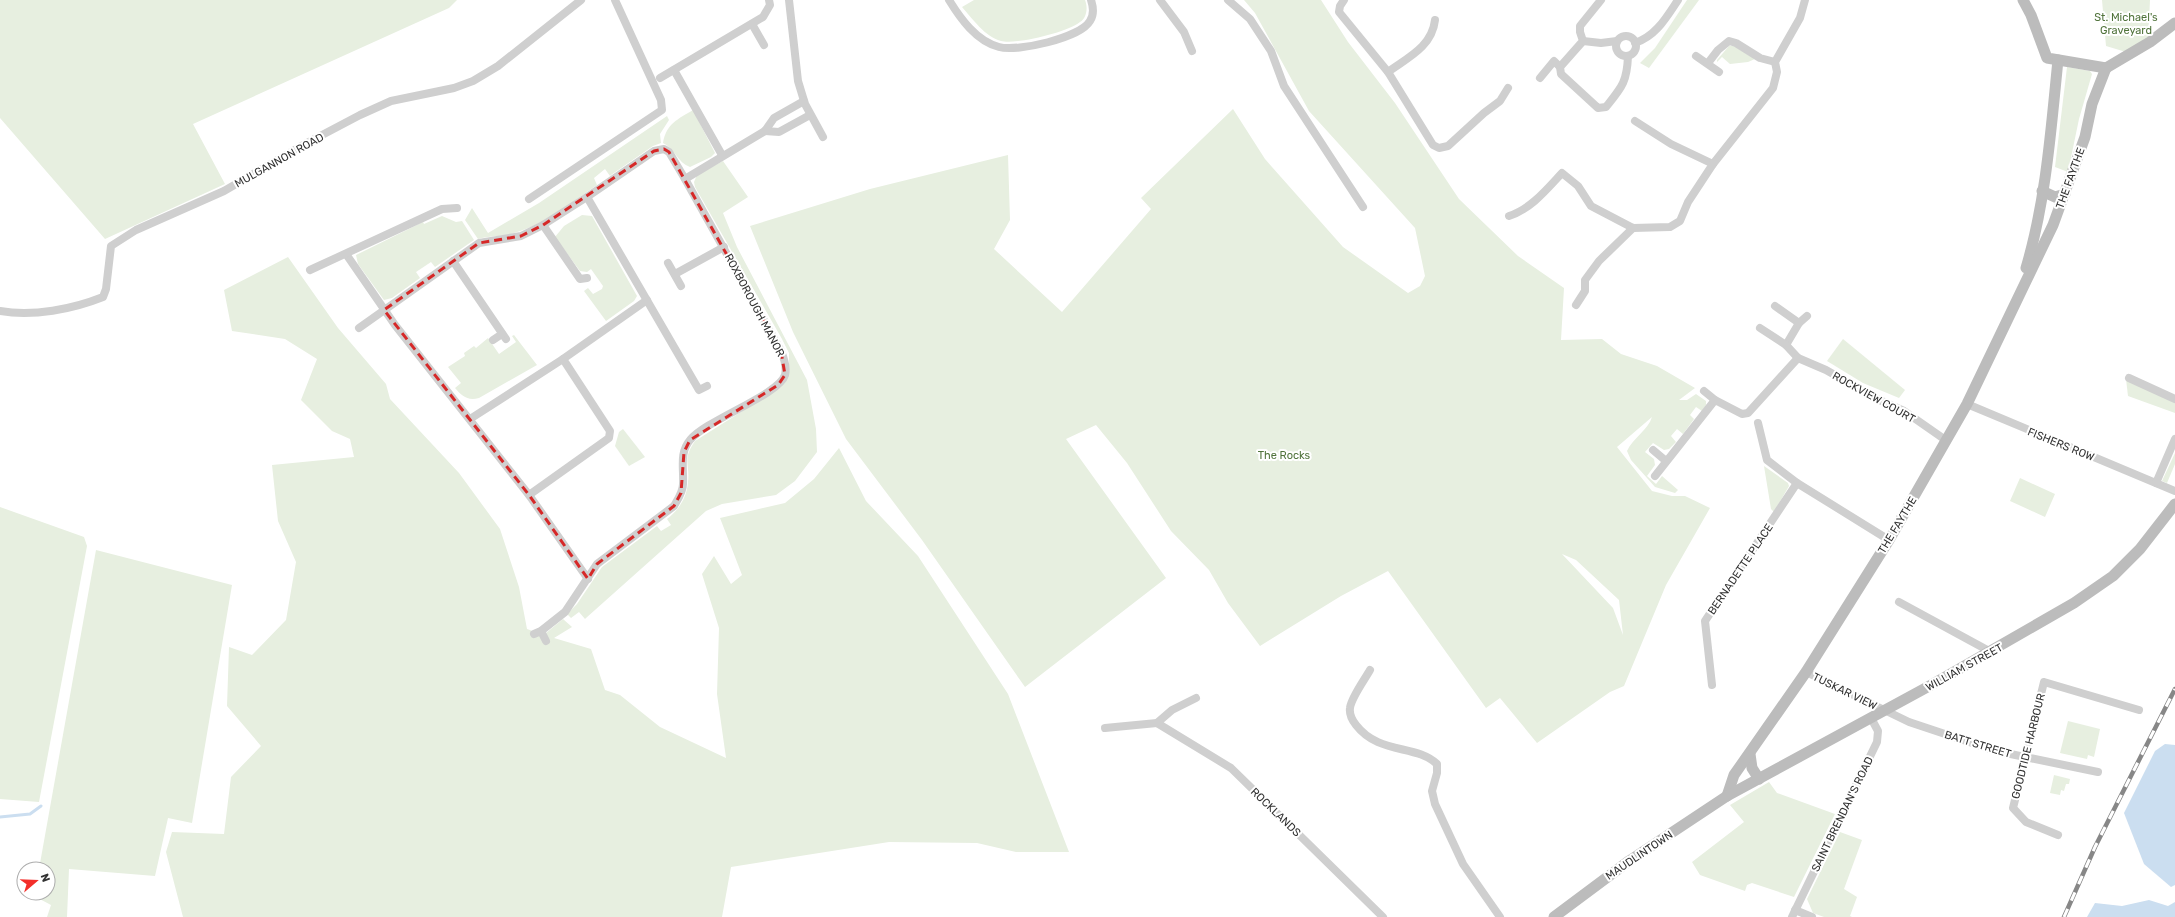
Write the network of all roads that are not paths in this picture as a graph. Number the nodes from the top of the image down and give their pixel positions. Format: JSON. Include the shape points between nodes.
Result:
{"nodes":[{"id":1,"x":581,"y":0,"type":"edge"},
{"id":2,"x":615,"y":0,"type":"edge"},
{"id":3,"x":769,"y":0,"type":"edge"},
{"id":4,"x":789,"y":0,"type":"edge"},
{"id":5,"x":949,"y":0,"type":"edge"},
{"id":6,"x":1091,"y":0,"type":"edge"},
{"id":7,"x":1160,"y":0,"type":"edge"},
{"id":8,"x":1228,"y":0,"type":"edge"},
{"id":9,"x":1344,"y":0,"type":"edge"},
{"id":10,"x":1601,"y":0,"type":"edge"},
{"id":11,"x":1678,"y":0,"type":"edge"},
{"id":12,"x":1806,"y":0,"type":"edge"},
{"id":13,"x":2023,"y":0,"type":"edge"},
{"id":14,"x":1435,"y":20,"type":"dead end"},
{"id":15,"x":2175,"y":23,"type":"edge"},
{"id":16,"x":752,"y":24,"type":"junction"},
{"id":17,"x":1583,"y":41,"type":"junction"},
{"id":18,"x":1616,"y":41,"type":"junction"},
{"id":19,"x":1635,"y":43,"type":"junction"},
{"id":20,"x":764,"y":45,"type":"dead end"},
{"id":21,"x":1192,"y":51,"type":"dead end"},
{"id":22,"x":1628,"y":56,"type":"junction"},
{"id":23,"x":1696,"y":56,"type":"dead end"},
{"id":24,"x":2058,"y":60,"type":"junction"},
{"id":25,"x":1775,"y":62,"type":"junction"},
{"id":26,"x":1708,"y":63,"type":"junction"},
{"id":27,"x":1560,"y":67,"type":"junction"},
{"id":28,"x":2106,"y":68,"type":"junction"},
{"id":29,"x":674,"y":70,"type":"junction"},
{"id":30,"x":1388,"y":72,"type":"junction"},
{"id":31,"x":1719,"y":72,"type":"dead end"},
{"id":32,"x":660,"y":78,"type":"dead end"},
{"id":33,"x":1540,"y":78,"type":"dead end"},
{"id":34,"x":1508,"y":88,"type":"dead end"},
{"id":35,"x":804,"y":101,"type":"junction"},
{"id":36,"x":810,"y":114,"type":"junction"},
{"id":37,"x":1635,"y":121,"type":"dead end"},
{"id":38,"x":765,"y":132,"type":"junction"},
{"id":39,"x":823,"y":136,"type":"dead end"},
{"id":40,"x":722,"y":155,"type":"junction"},
{"id":41,"x":1712,"y":164,"type":"junction"},
{"id":42,"x":685,"y":178,"type":"junction"},
{"id":43,"x":2042,"y":191,"type":"junction"},
{"id":44,"x":2065,"y":194,"type":"junction"},
{"id":45,"x":587,"y":197,"type":"junction"},
{"id":46,"x":529,"y":199,"type":"dead end"},
{"id":47,"x":1363,"y":207,"type":"dead end"},
{"id":48,"x":456,"y":208,"type":"dead end"},
{"id":49,"x":1509,"y":216,"type":"dead end"},
{"id":50,"x":543,"y":225,"type":"junction"},
{"id":51,"x":1633,"y":228,"type":"junction"},
{"id":52,"x":2035,"y":235,"type":"junction"},
{"id":53,"x":2044,"y":243,"type":"junction"},
{"id":54,"x":724,"y":247,"type":"junction"},
{"id":55,"x":346,"y":254,"type":"junction"},
{"id":56,"x":453,"y":261,"type":"junction"},
{"id":57,"x":668,"y":262,"type":"dead end"},
{"id":58,"x":310,"y":270,"type":"dead end"},
{"id":59,"x":675,"y":274,"type":"junction"},
{"id":60,"x":587,"y":278,"type":"dead end"},
{"id":61,"x":2024,"y":284,"type":"junction"},
{"id":62,"x":681,"y":286,"type":"dead end"},
{"id":63,"x":647,"y":300,"type":"junction"},
{"id":64,"x":1576,"y":305,"type":"dead end"},
{"id":65,"x":1776,"y":306,"type":"dead end"},
{"id":66,"x":384,"y":310,"type":"junction"},
{"id":67,"x":0,"y":311,"type":"edge"},
{"id":68,"x":1807,"y":316,"type":"dead end"},
{"id":69,"x":1799,"y":323,"type":"junction"},
{"id":70,"x":359,"y":328,"type":"dead end"},
{"id":71,"x":1760,"y":328,"type":"dead end"},
{"id":72,"x":493,"y":340,"type":"dead end"},
{"id":73,"x":1786,"y":345,"type":"junction"},
{"id":74,"x":1798,"y":358,"type":"junction"},
{"id":75,"x":563,"y":359,"type":"junction"},
{"id":76,"x":2129,"y":378,"type":"dead end"},
{"id":77,"x":707,"y":386,"type":"dead end"},
{"id":78,"x":1704,"y":391,"type":"dead end"},
{"id":79,"x":2175,"y":399,"type":"edge"},
{"id":80,"x":1715,"y":400,"type":"junction"},
{"id":81,"x":1967,"y":404,"type":"junction"},
{"id":82,"x":470,"y":419,"type":"junction"},
{"id":83,"x":1758,"y":423,"type":"dead end"},
{"id":84,"x":2175,"y":439,"type":"edge"},
{"id":85,"x":1947,"y":441,"type":"junction"},
{"id":86,"x":1653,"y":450,"type":"dead end"},
{"id":87,"x":1666,"y":461,"type":"junction"},
{"id":88,"x":1654,"y":476,"type":"dead end"},
{"id":89,"x":1797,"y":483,"type":"junction"},
{"id":90,"x":2156,"y":483,"type":"junction"},
{"id":91,"x":2175,"y":491,"type":"edge"},
{"id":92,"x":529,"y":495,"type":"junction"},
{"id":93,"x":2175,"y":504,"type":"edge"},
{"id":94,"x":1889,"y":540,"type":"junction"},
{"id":95,"x":588,"y":579,"type":"junction"},
{"id":96,"x":1899,"y":602,"type":"dead end"},
{"id":97,"x":546,"y":641,"type":"dead end"},
{"id":98,"x":1991,"y":652,"type":"junction"},
{"id":99,"x":1370,"y":670,"type":"dead end"},
{"id":100,"x":1806,"y":672,"type":"junction"},
{"id":101,"x":1712,"y":685,"type":"dead end"},
{"id":102,"x":1196,"y":698,"type":"dead end"},
{"id":103,"x":1885,"y":710,"type":"junction"},
{"id":104,"x":2139,"y":710,"type":"dead end"},
{"id":105,"x":1871,"y":718,"type":"junction"},
{"id":106,"x":1157,"y":723,"type":"junction"},
{"id":107,"x":1105,"y":728,"type":"dead end"},
{"id":108,"x":1750,"y":754,"type":"junction"},
{"id":109,"x":2025,"y":757,"type":"junction"},
{"id":110,"x":2098,"y":772,"type":"dead end"},
{"id":111,"x":1759,"y":779,"type":"junction"},
{"id":112,"x":1727,"y":796,"type":"junction"},
{"id":113,"x":2058,"y":835,"type":"dead end"},
{"id":114,"x":1793,"y":914,"type":"edge"},
{"id":115,"x":1383,"y":917,"type":"edge"},
{"id":116,"x":1500,"y":917,"type":"edge"},
{"id":117,"x":1554,"y":917,"type":"edge"},
{"id":118,"x":1812,"y":917,"type":"edge"}],
"edges":[{"from":1,"to":67,"type":"street","name":"MULGANNON ROAD","via":[[498,66],[473,81],[454,88],[391,101],[305,144],[224,191],[136,230],[111,246],[104,297],[84,304],[22,314]]},
{"from":2,"to":46,"type":"street","via":[[661,100],[662,110]]},
{"from":3,"to":16,"type":"street","via":[[766,14]]},
{"from":4,"to":35,"type":"street","via":[[797,75]]},
{"from":5,"to":6,"type":"street","via":[[959,16],[977,35],[988,43],[1000,47],[1023,47],[1052,40],[1084,27],[1091,20]]},
{"from":7,"to":21,"type":"street","via":[[1184,32]]},
{"from":8,"to":47,"type":"street","via":[[1250,19],[1271,51],[1284,86]]},
{"from":9,"to":30,"type":"street","via":[[1339,12]]},
{"from":10,"to":17,"type":"street","via":[[1580,26]]},
{"from":11,"to":19,"type":"street","via":[[1658,29],[1646,39]]},
{"from":12,"to":25,"type":"street","via":[[1800,18]]},
{"from":13,"to":24,"type":"street","via":[[2047,58]]},
{"from":14,"to":30,"type":"street","via":[[1434,32],[1428,42]]},
{"from":15,"to":28,"type":"street","via":[[2150,42]]},
{"from":16,"to":20,"type":"street"},
{"from":16,"to":29,"type":"street"},
{"from":17,"to":18,"type":"street"},
{"from":17,"to":27,"type":"street"},
{"from":18,"to":19,"type":"street","via":[[1625,36],[1631,37]]},
{"from":18,"to":22,"type":"street","via":[[1617,51]]},
{"from":19,"to":22,"type":"street","via":[[1635,49]]},
{"from":22,"to":27,"type":"street","via":[[1623,85],[1606,107],[1598,108],[1561,74]]},
{"from":23,"to":26,"type":"street"},
{"from":24,"to":28,"type":"street"},
{"from":24,"to":43,"type":"street","name":"THE FAYTHE"},
{"from":25,"to":26,"type":"street","via":[[1760,58],[1729,41]]},
{"from":25,"to":41,"type":"street","via":[[1773,88]]},
{"from":26,"to":31,"type":"street"},
{"from":27,"to":33,"type":"street","via":[[1554,61]]},
{"from":28,"to":44,"type":"street","name":"THE FAYTHE","via":[[2092,104],[2085,137]]},
{"from":29,"to":32,"type":"street"},
{"from":29,"to":40,"type":"street"},
{"from":30,"to":34,"type":"street","via":[[1433,146],[1439,148],[1448,146],[1500,101]]},
{"from":35,"to":36,"type":"street"},
{"from":35,"to":38,"type":"street","via":[[774,118]]},
{"from":36,"to":38,"type":"street","via":[[778,132]]},
{"from":36,"to":39,"type":"street"},
{"from":37,"to":41,"type":"street","via":[[1672,144]]},
{"from":38,"to":40,"type":"street"},
{"from":40,"to":42,"type":"street"},
{"from":41,"to":51,"type":"street","via":[[1688,202],[1680,221],[1670,227]]},
{"from":42,"to":45,"type":"street","name":"ROXBOROUGH MANOR","via":[[669,152],[659,148]]},
{"from":42,"to":54,"type":"street","name":"ROXBOROUGH MANOR"},
{"from":43,"to":44,"type":"street","via":[[2055,197]]},
{"from":43,"to":52,"type":"street","name":"THE FAYTHE"},
{"from":44,"to":53,"type":"street","name":"THE FAYTHE"},
{"from":45,"to":50,"type":"street","name":"ROXBOROUGH MANOR"},
{"from":45,"to":63,"type":"street"},
{"from":48,"to":55,"type":"street","via":[[442,209]]},
{"from":49,"to":51,"type":"street","via":[[1518,213],[1538,198],[1562,173],[1578,186],[1591,206]]},
{"from":50,"to":56,"type":"street","name":"ROXBOROUGH MANOR","via":[[521,236],[479,243]]},
{"from":50,"to":60,"type":"street","via":[[580,279]]},
{"from":51,"to":64,"type":"street","via":[[1598,261],[1585,280],[1585,291]]},
{"from":52,"to":53,"type":"street"},
{"from":52,"to":61,"type":"street","name":"THE FAYTHE"},
{"from":53,"to":61,"type":"street","name":"THE FAYTHE"},
{"from":54,"to":59,"type":"street","name":"ROXBOROUGH MANOR"},
{"from":54,"to":95,"type":"street","name":"ROXBOROUGH MANOR","via":[[782,351],[785,375],[778,385],[690,440],[684,452],[682,493],[674,506],[597,564]]},
{"from":55,"to":58,"type":"street"},
{"from":55,"to":66,"type":"street"},
{"from":56,"to":66,"type":"street","name":"ROXBOROUGH MANOR","via":[[428,275]]},
{"from":56,"to":72,"type":"street","via":[[504,336]]},
{"from":57,"to":59,"type":"street"},
{"from":59,"to":62,"type":"street"},
{"from":61,"to":81,"type":"street","name":"THE FAYTHE"},
{"from":63,"to":75,"type":"street","via":[[588,344]]},
{"from":63,"to":77,"type":"street","via":[[699,390]]},
{"from":65,"to":69,"type":"street"},
{"from":66,"to":70,"type":"street","name":"ROXBOROUGH MANOR"},
{"from":66,"to":82,"type":"street","via":[[446,382]]},
{"from":68,"to":69,"type":"street"},
{"from":69,"to":73,"type":"street"},
{"from":71,"to":73,"type":"street","name":"ROCKVIEW COURT"},
{"from":73,"to":74,"type":"street","name":"ROCKVIEW COURT"},
{"from":74,"to":80,"type":"street","via":[[1748,413],[1742,414]]},
{"from":74,"to":85,"type":"street","name":"ROCKVIEW COURT","via":[[1904,411]]},
{"from":75,"to":82,"type":"street"},
{"from":75,"to":92,"type":"street","via":[[610,431],[609,438]]},
{"from":76,"to":79,"type":"street"},
{"from":78,"to":80,"type":"street"},
{"from":80,"to":87,"type":"street"},
{"from":81,"to":85,"type":"street","name":"THE FAYTHE"},
{"from":81,"to":90,"type":"street","name":"FISHERS ROW"},
{"from":82,"to":92,"type":"street"},
{"from":83,"to":89,"type":"street","via":[[1767,460]]},
{"from":84,"to":90,"type":"street"},
{"from":85,"to":94,"type":"street","name":"THE FAYTHE"},
{"from":86,"to":87,"type":"street"},
{"from":87,"to":88,"type":"street"},
{"from":89,"to":94,"type":"street"},
{"from":89,"to":101,"type":"street","name":"BERNADETTE PLACE","via":[[1705,621]]},
{"from":90,"to":91,"type":"street","name":"FISHERS ROW"},
{"from":92,"to":95,"type":"street"},
{"from":93,"to":98,"type":"street","name":"WILLIAM STREET","via":[[2140,549],[2114,576]]},
{"from":94,"to":100,"type":"street","name":"THE FAYTHE"},
{"from":95,"to":97,"type":"street","name":"ROXBOROUGH MANOR","via":[[565,612],[538,632]]},
{"from":96,"to":98,"type":"street"},
{"from":98,"to":103,"type":"street","name":"WILLIAM STREET"},
{"from":99,"to":116,"type":"street","via":[[1350,708],[1351,718],[1372,740],[1430,757],[1437,764],[1438,773],[1432,791],[1435,804],[1463,864]]},
{"from":100,"to":103,"type":"street","name":"TUSKAR VIEW"},
{"from":100,"to":108,"type":"street","name":"THE FAYTHE"},
{"from":102,"to":106,"type":"street","via":[[1172,710]]},
{"from":103,"to":105,"type":"street","name":"WILLIAM STREET"},
{"from":103,"to":109,"type":"street","name":"BATT STREET","via":[[1909,722],[1996,751]]},
{"from":104,"to":109,"type":"street","name":"GOODTIDE HARBOUR","via":[[2044,682]]},
{"from":105,"to":111,"type":"street","name":"WILLIAM STREET"},
{"from":105,"to":114,"type":"street","name":"SAINT BRENDAN'S ROAD","via":[[1878,731],[1877,742]]},
{"from":106,"to":107,"type":"street"},
{"from":106,"to":115,"type":"street","name":"ROCKLANDS","via":[[1231,768]]},
{"from":108,"to":111,"type":"street","via":[[1752,768]]},
{"from":108,"to":112,"type":"street","name":"THE FAYTHE","via":[[1734,775]]},
{"from":109,"to":110,"type":"street","name":"BATT STREET"},
{"from":109,"to":113,"type":"street","name":"GOODTIDE HARBOUR","via":[[2013,808],[2026,822]]},
{"from":111,"to":112,"type":"street","name":"WILLIAM STREET"},
{"from":112,"to":117,"type":"street","name":"MAUDLINTOWN","via":[[1629,861]]},
{"from":114,"to":118,"type":"street"}]}
